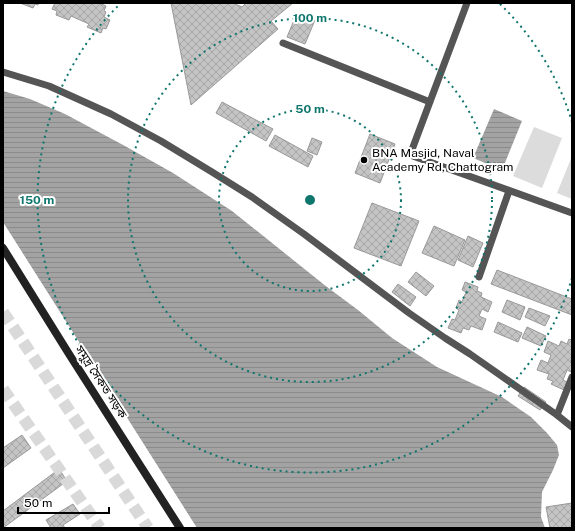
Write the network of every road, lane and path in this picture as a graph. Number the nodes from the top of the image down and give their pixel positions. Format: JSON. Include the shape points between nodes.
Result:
{"nodes":[{"id":1,"x":467,"y":3,"type":"edge"},
{"id":2,"x":283,"y":43,"type":"dead end"},
{"id":3,"x":3,"y":72,"type":"edge"},
{"id":4,"x":430,"y":102,"type":"junction"},
{"id":5,"x":509,"y":191,"type":"junction"},
{"id":6,"x":572,"y":213,"type":"edge"},
{"id":7,"x":3,"y":248,"type":"edge"},
{"id":8,"x":479,"y":278,"type":"dead end"},
{"id":9,"x":572,"y":377,"type":"edge"},
{"id":10,"x":557,"y":415,"type":"junction"},
{"id":11,"x":572,"y":427,"type":"edge"},
{"id":12,"x":180,"y":528,"type":"edge"}],
"edges":[{"from":1,"to":4,"type":"lane"},
{"from":2,"to":4,"type":"lane"},
{"from":3,"to":10,"type":"lane","via":[[49,86],[162,141],[252,197],[410,313]]},
{"from":4,"to":5,"type":"lane","via":[[410,155]]},
{"from":5,"to":6,"type":"lane"},
{"from":5,"to":8,"type":"lane"},
{"from":7,"to":12,"type":"main road","name":"সমুদ্র সৈকত সড়ক"},
{"from":9,"to":10,"type":"lane"},
{"from":10,"to":11,"type":"lane"}]}
